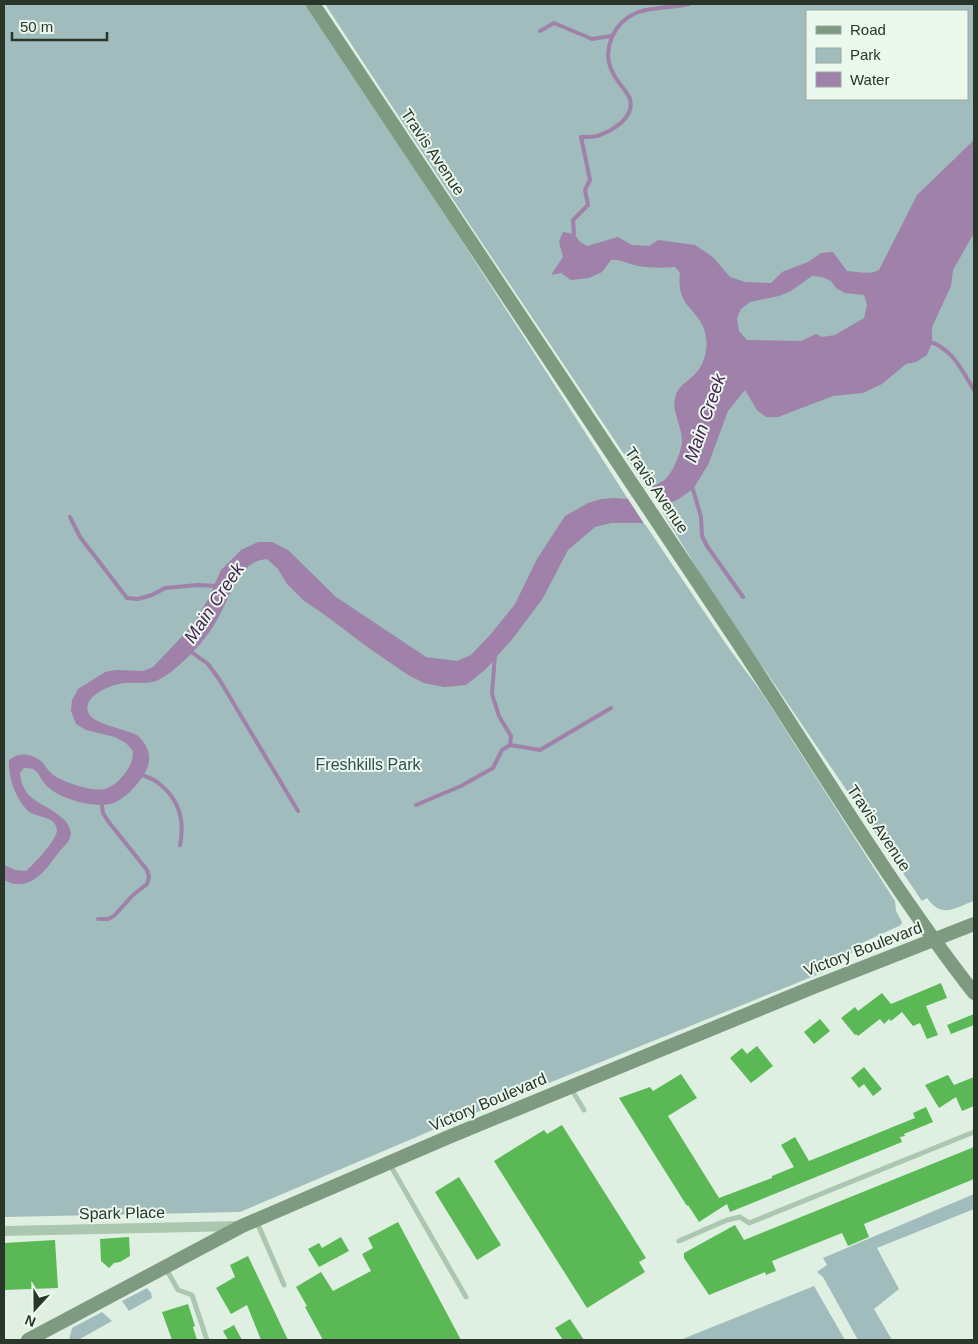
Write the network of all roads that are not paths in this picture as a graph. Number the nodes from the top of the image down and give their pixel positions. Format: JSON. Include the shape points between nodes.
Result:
{"nodes":[{"id":1,"x":313,"y":4,"type":"edge"},
{"id":2,"x":974,"y":924,"type":"edge"},
{"id":3,"x":934,"y":940,"type":"junction"},
{"id":4,"x":974,"y":992,"type":"edge"},
{"id":5,"x":570,"y":1086,"type":"junction"},
{"id":6,"x":584,"y":1110,"type":"dead end"},
{"id":7,"x":974,"y":1132,"type":"edge"},
{"id":8,"x":389,"y":1162,"type":"junction"},
{"id":9,"x":256,"y":1220,"type":"junction"},
{"id":10,"x":242,"y":1226,"type":"junction"},
{"id":11,"x":4,"y":1231,"type":"edge"},
{"id":12,"x":679,"y":1241,"type":"dead end"},
{"id":13,"x":164,"y":1267,"type":"junction"},
{"id":14,"x":284,"y":1285,"type":"dead end"},
{"id":15,"x":466,"y":1297,"type":"dead end"},
{"id":16,"x":28,"y":1340,"type":"edge"},
{"id":17,"x":207,"y":1340,"type":"edge"}],
"edges":[{"from":1,"to":3,"type":"street","name":"Travis Avenue"},
{"from":2,"to":3,"type":"street","name":"Victory Boulevard"},
{"from":3,"to":4,"type":"street","name":"Travis Avenue"},
{"from":3,"to":5,"type":"street","name":"Victory Boulevard"},
{"from":5,"to":6,"type":"lane"},
{"from":5,"to":8,"type":"street","name":"Victory Boulevard"},
{"from":7,"to":12,"type":"lane","via":[[749,1224],[740,1217],[727,1220]]},
{"from":8,"to":9,"type":"street","name":"Victory Boulevard"},
{"from":8,"to":15,"type":"lane"},
{"from":9,"to":10,"type":"street","name":"Victory Boulevard"},
{"from":9,"to":14,"type":"lane"},
{"from":10,"to":11,"type":"street","name":"Spark Place"},
{"from":10,"to":13,"type":"street","name":"Victory Boulevard"},
{"from":13,"to":16,"type":"street","name":"Victory Boulevard"},
{"from":13,"to":17,"type":"lane","via":[[178,1290],[192,1294]]}]}
